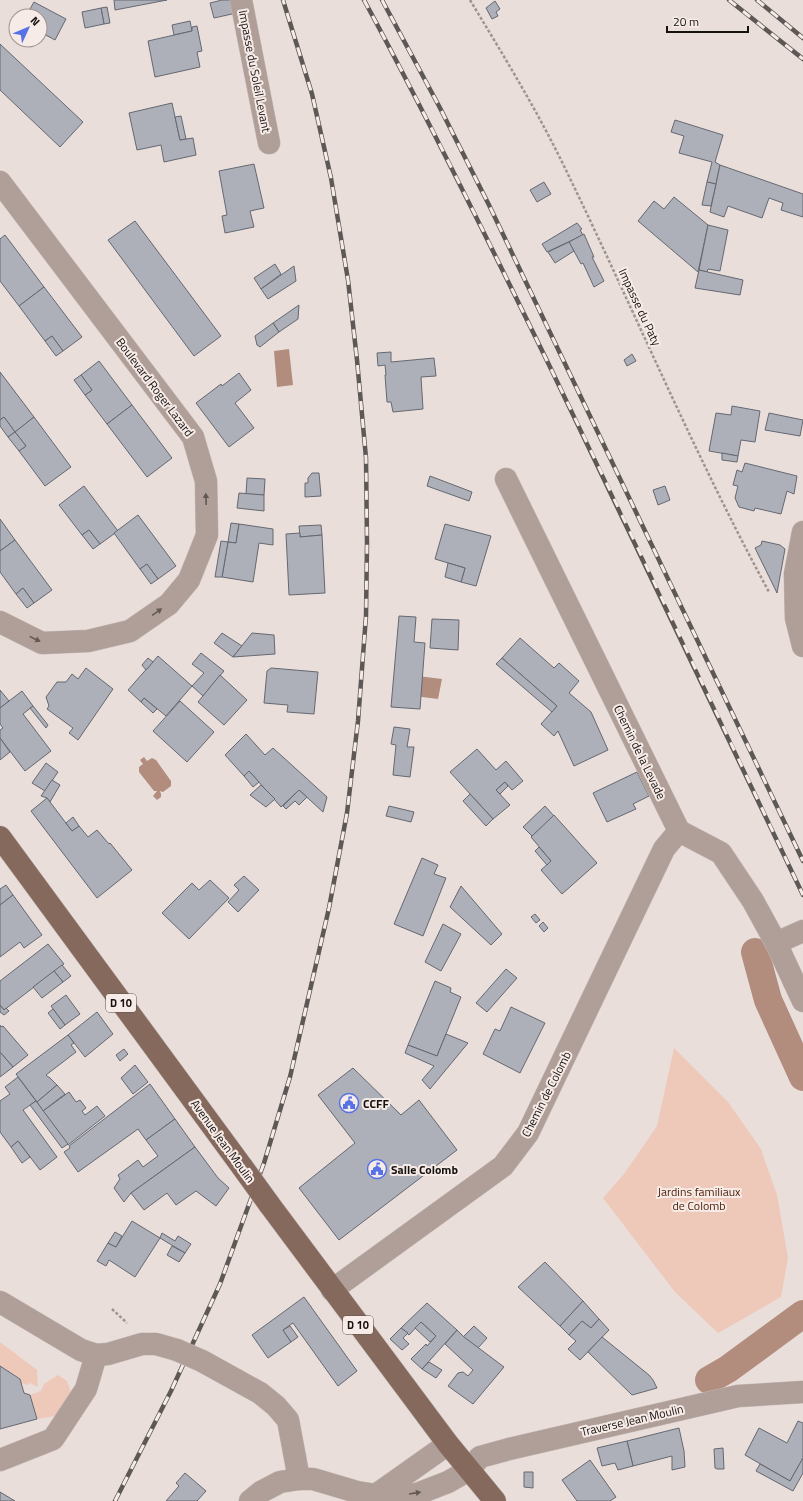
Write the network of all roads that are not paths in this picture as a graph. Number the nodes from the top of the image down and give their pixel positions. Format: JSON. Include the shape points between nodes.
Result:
{"nodes":[{"id":1,"x":241,"y":0,"type":"edge"},
{"id":2,"x":269,"y":143,"type":"dead end"},
{"id":3,"x":0,"y":182,"type":"edge"},
{"id":4,"x":506,"y":479,"type":"dead end"},
{"id":5,"x":803,"y":532,"type":"edge"},
{"id":6,"x":0,"y":622,"type":"edge"},
{"id":7,"x":803,"y":646,"type":"edge"},
{"id":8,"x":679,"y":831,"type":"junction"},
{"id":9,"x":0,"y":837,"type":"edge"},
{"id":10,"x":801,"y":932,"type":"edge"},
{"id":11,"x":776,"y":943,"type":"junction"},
{"id":12,"x":803,"y":1000,"type":"edge"},
{"id":13,"x":332,"y":1290,"type":"junction"},
{"id":14,"x":4,"y":1307,"type":"edge"},
{"id":15,"x":96,"y":1355,"type":"junction"},
{"id":16,"x":803,"y":1392,"type":"edge"},
{"id":17,"x":448,"y":1444,"type":"junction"},
{"id":18,"x":0,"y":1460,"type":"edge"},
{"id":19,"x":469,"y":1470,"type":"junction"},
{"id":20,"x":299,"y":1479,"type":"junction"},
{"id":21,"x":376,"y":1495,"type":"junction"},
{"id":22,"x":250,"y":1501,"type":"edge"},
{"id":23,"x":495,"y":1501,"type":"edge"}],
"edges":[{"from":1,"to":2,"type":"street","name":"Impasse du Soleil Levant"},
{"from":6,"to":3,"type":"street","name":"Boulevard Roger Lazard","one_way":true,"via":[[42,642],[88,641],[130,631],[169,604],[189,580],[208,535],[206,481],[193,437]]},
{"from":4,"to":8,"type":"street","name":"Chemin de la Levade"},
{"from":5,"to":7,"type":"street","via":[[795,574],[796,618]]},
{"from":8,"to":11,"type":"street","via":[[721,853],[753,901]]},
{"from":8,"to":13,"type":"street","name":"Chemin de Colomb","via":[[664,850],[528,1133],[504,1166]]},
{"from":9,"to":13,"type":"main road","name":"Avenue Jean Moulin","number":"D 10","bridge":true},
{"from":10,"to":11,"type":"street"},
{"from":11,"to":12,"type":"street"},
{"from":13,"to":17,"type":"main road","name":"Avenue Jean Moulin","number":"D 10"},
{"from":14,"to":15,"type":"street","via":[[81,1350]]},
{"from":15,"to":18,"type":"street","via":[[86,1389],[53,1439]]},
{"from":15,"to":20,"type":"street","bridge":true,"via":[[142,1344],[156,1344],[202,1360],[260,1393],[288,1420]]},
{"from":16,"to":19,"type":"street","name":"Traverse Jean Moulin","via":[[738,1396],[508,1448],[480,1457]]},
{"from":17,"to":19,"type":"main road","number":"D 10"},
{"from":17,"to":21,"type":"street"},
{"from":21,"to":19,"type":"street","name":"Traverse Jean Moulin","one_way":true,"via":[[417,1494],[448,1482]]},
{"from":19,"to":23,"type":"main road","number":"D 10"},
{"from":20,"to":21,"type":"street","name":"Traverse Jean Moulin","via":[[313,1479]]},
{"from":20,"to":22,"type":"street","name":"Traverse Jean Moulin","via":[[280,1482]]}]}
